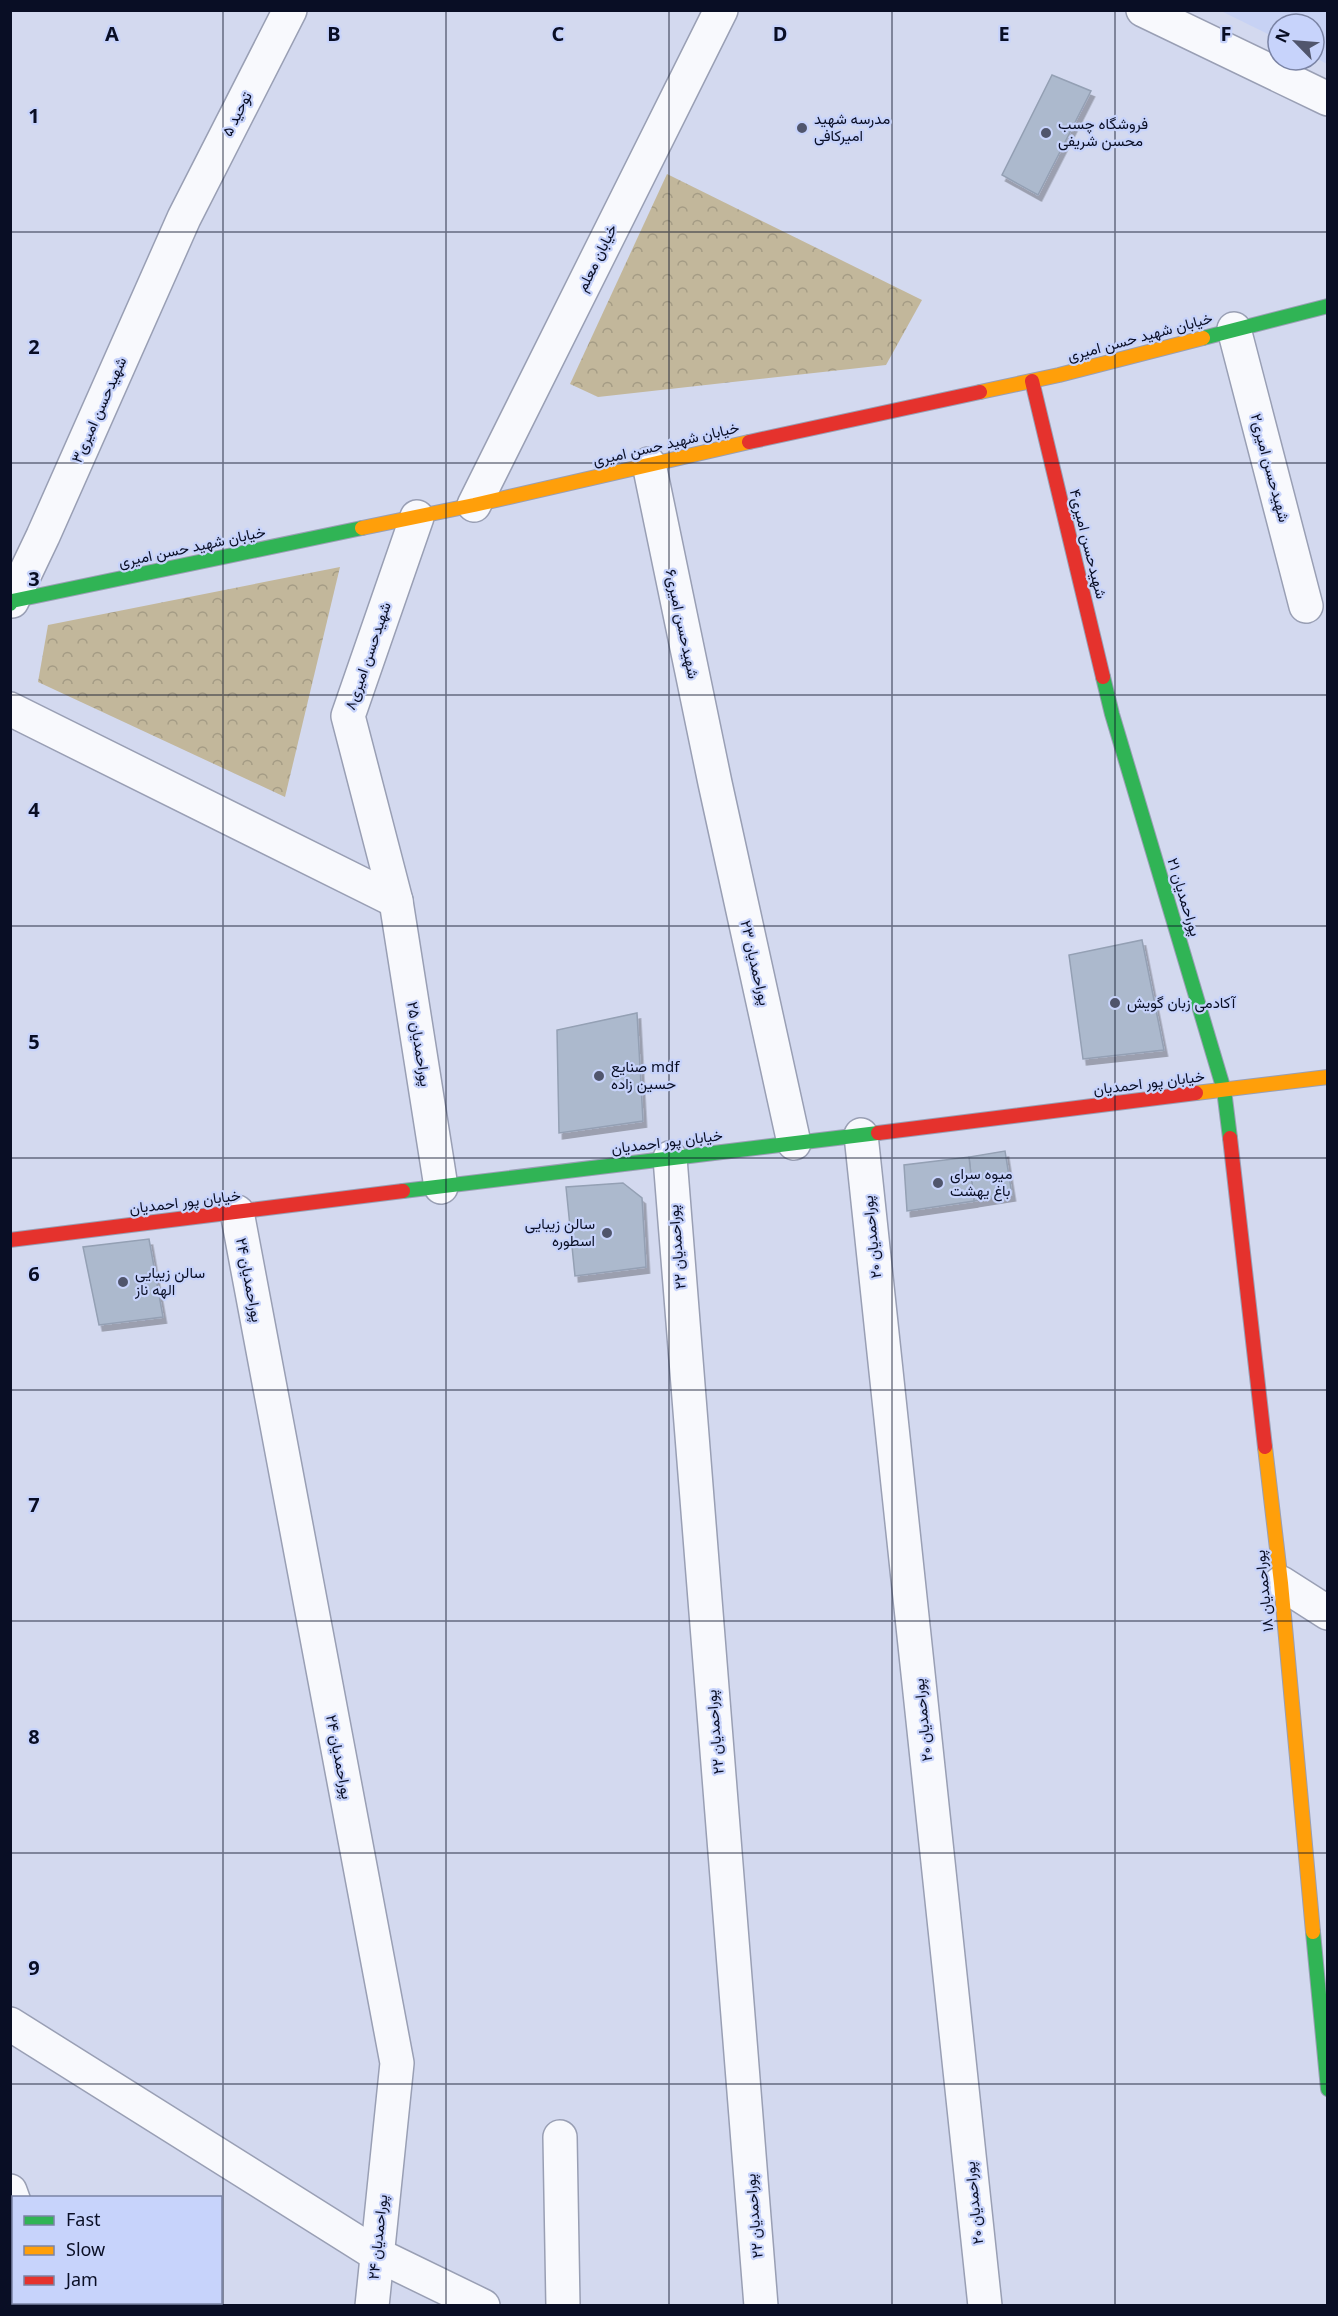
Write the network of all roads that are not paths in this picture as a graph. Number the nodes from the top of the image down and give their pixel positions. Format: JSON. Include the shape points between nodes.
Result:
{"nodes":[{"id":1,"x":290,"y":10,"type":"edge"},
{"id":2,"x":721,"y":10,"type":"edge"},
{"id":3,"x":1143,"y":10,"type":"edge"},
{"id":4,"x":1328,"y":99,"type":"edge"},
{"id":5,"x":184,"y":218,"type":"joint"},
{"id":6,"x":1328,"y":306,"type":"edge"},
{"id":7,"x":1234,"y":329,"type":"junction"},
{"id":8,"x":1032,"y":381,"type":"junction"},
{"id":9,"x":649,"y":464,"type":"junction"},
{"id":10,"x":474,"y":505,"type":"junction"},
{"id":11,"x":417,"y":517,"type":"junction"},
{"id":12,"x":11,"y":603,"type":"edge"},
{"id":13,"x":1306,"y":606,"type":"dead end"},
{"id":14,"x":10,"y":709,"type":"edge"},
{"id":15,"x":1112,"y":714,"type":"joint"},
{"id":16,"x":715,"y":783,"type":"joint"},
{"id":17,"x":396,"y":902,"type":"junction"},
{"id":18,"x":1328,"y":1077,"type":"edge"},
{"id":19,"x":1224,"y":1090,"type":"junction"},
{"id":20,"x":861,"y":1135,"type":"junction"},
{"id":21,"x":794,"y":1143,"type":"junction"},
{"id":22,"x":670,"y":1158,"type":"junction"},
{"id":23,"x":441,"y":1187,"type":"junction"},
{"id":24,"x":237,"y":1212,"type":"junction"},
{"id":25,"x":10,"y":1240,"type":"edge"},
{"id":26,"x":1281,"y":1583,"type":"junction"},
{"id":27,"x":1328,"y":1613,"type":"edge"},
{"id":28,"x":1324,"y":2022,"type":"edge"},
{"id":29,"x":10,"y":2024,"type":"edge"},
{"id":30,"x":1328,"y":2089,"type":"edge"},
{"id":31,"x":560,"y":2137,"type":"dead end"},
{"id":32,"x":376,"y":2254,"type":"junction"},
{"id":33,"x":372,"y":2306,"type":"edge"},
{"id":34,"x":483,"y":2306,"type":"edge"},
{"id":35,"x":562,"y":2306,"type":"edge"},
{"id":36,"x":761,"y":2306,"type":"edge"},
{"id":37,"x":985,"y":2306,"type":"edge"}],
"edges":[{"from":1,"to":5,"type":"street","name":"توحید ۵"},
{"from":2,"to":10,"type":"street","name":"خیابان معلم"},
{"from":3,"to":4,"type":"street"},
{"from":5,"to":12,"type":"street","name":"شهیدحسن امیری۳"},
{"from":6,"to":7,"type":"street","name":"خیابان شهید حسن امیری"},
{"from":7,"to":8,"type":"street","name":"خیابان شهید حسن امیری"},
{"from":7,"to":13,"type":"street","name":"شهیدحسن امیری۲"},
{"from":8,"to":9,"type":"street","name":"خیابان شهید حسن امیری"},
{"from":8,"to":15,"type":"street","name":"شهیدحسن امیری۴"},
{"from":9,"to":10,"type":"street","name":"خیابان شهید حسن امیری"},
{"from":9,"to":16,"type":"street","name":"شهیدحسن امیری۶"},
{"from":10,"to":11,"type":"street","name":"خیابان شهید حسن امیری"},
{"from":11,"to":12,"type":"street","name":"خیابان شهید حسن امیری"},
{"from":11,"to":17,"type":"street","name":"شهیدحسن امیری۸","via":[[348,717]]},
{"from":14,"to":17,"type":"street"},
{"from":15,"to":19,"type":"street","name":"پوراحمدیان ۲۱"},
{"from":16,"to":21,"type":"street","name":"پوراحمدیان ۲۳"},
{"from":17,"to":23,"type":"street","name":"پوراحمدیان ۲۵"},
{"from":18,"to":19,"type":"street","name":"خیابان پور احمدیان"},
{"from":19,"to":20,"type":"street","name":"خیابان پور احمدیان"},
{"from":19,"to":26,"type":"street","name":"پوراحمدیان ۱۸"},
{"from":20,"to":21,"type":"street","name":"خیابان پور احمدیان"},
{"from":20,"to":37,"type":"street","name":"پوراحمدیان ۲۰"},
{"from":21,"to":22,"type":"street","name":"خیابان پور احمدیان"},
{"from":22,"to":23,"type":"street","name":"خیابان پور احمدیان"},
{"from":22,"to":36,"type":"street","name":"پوراحمدیان ۲۲"},
{"from":23,"to":24,"type":"street","name":"خیابان پور احمدیان"},
{"from":24,"to":25,"type":"street","name":"خیابان پور احمدیان"},
{"from":24,"to":32,"type":"street","name":"پوراحمدیان ۲۴","via":[[396,2063]]},
{"from":26,"to":27,"type":"street"},
{"from":26,"to":28,"type":"street","name":"پوراحمدیان ۱۸"},
{"from":28,"to":30,"type":"street","name":"پوراحمدیان ۱۸"},
{"from":29,"to":32,"type":"street"},
{"from":31,"to":35,"type":"street"},
{"from":32,"to":33,"type":"street","name":"پوراحمدیان ۲۴"},
{"from":32,"to":34,"type":"street"}]}
